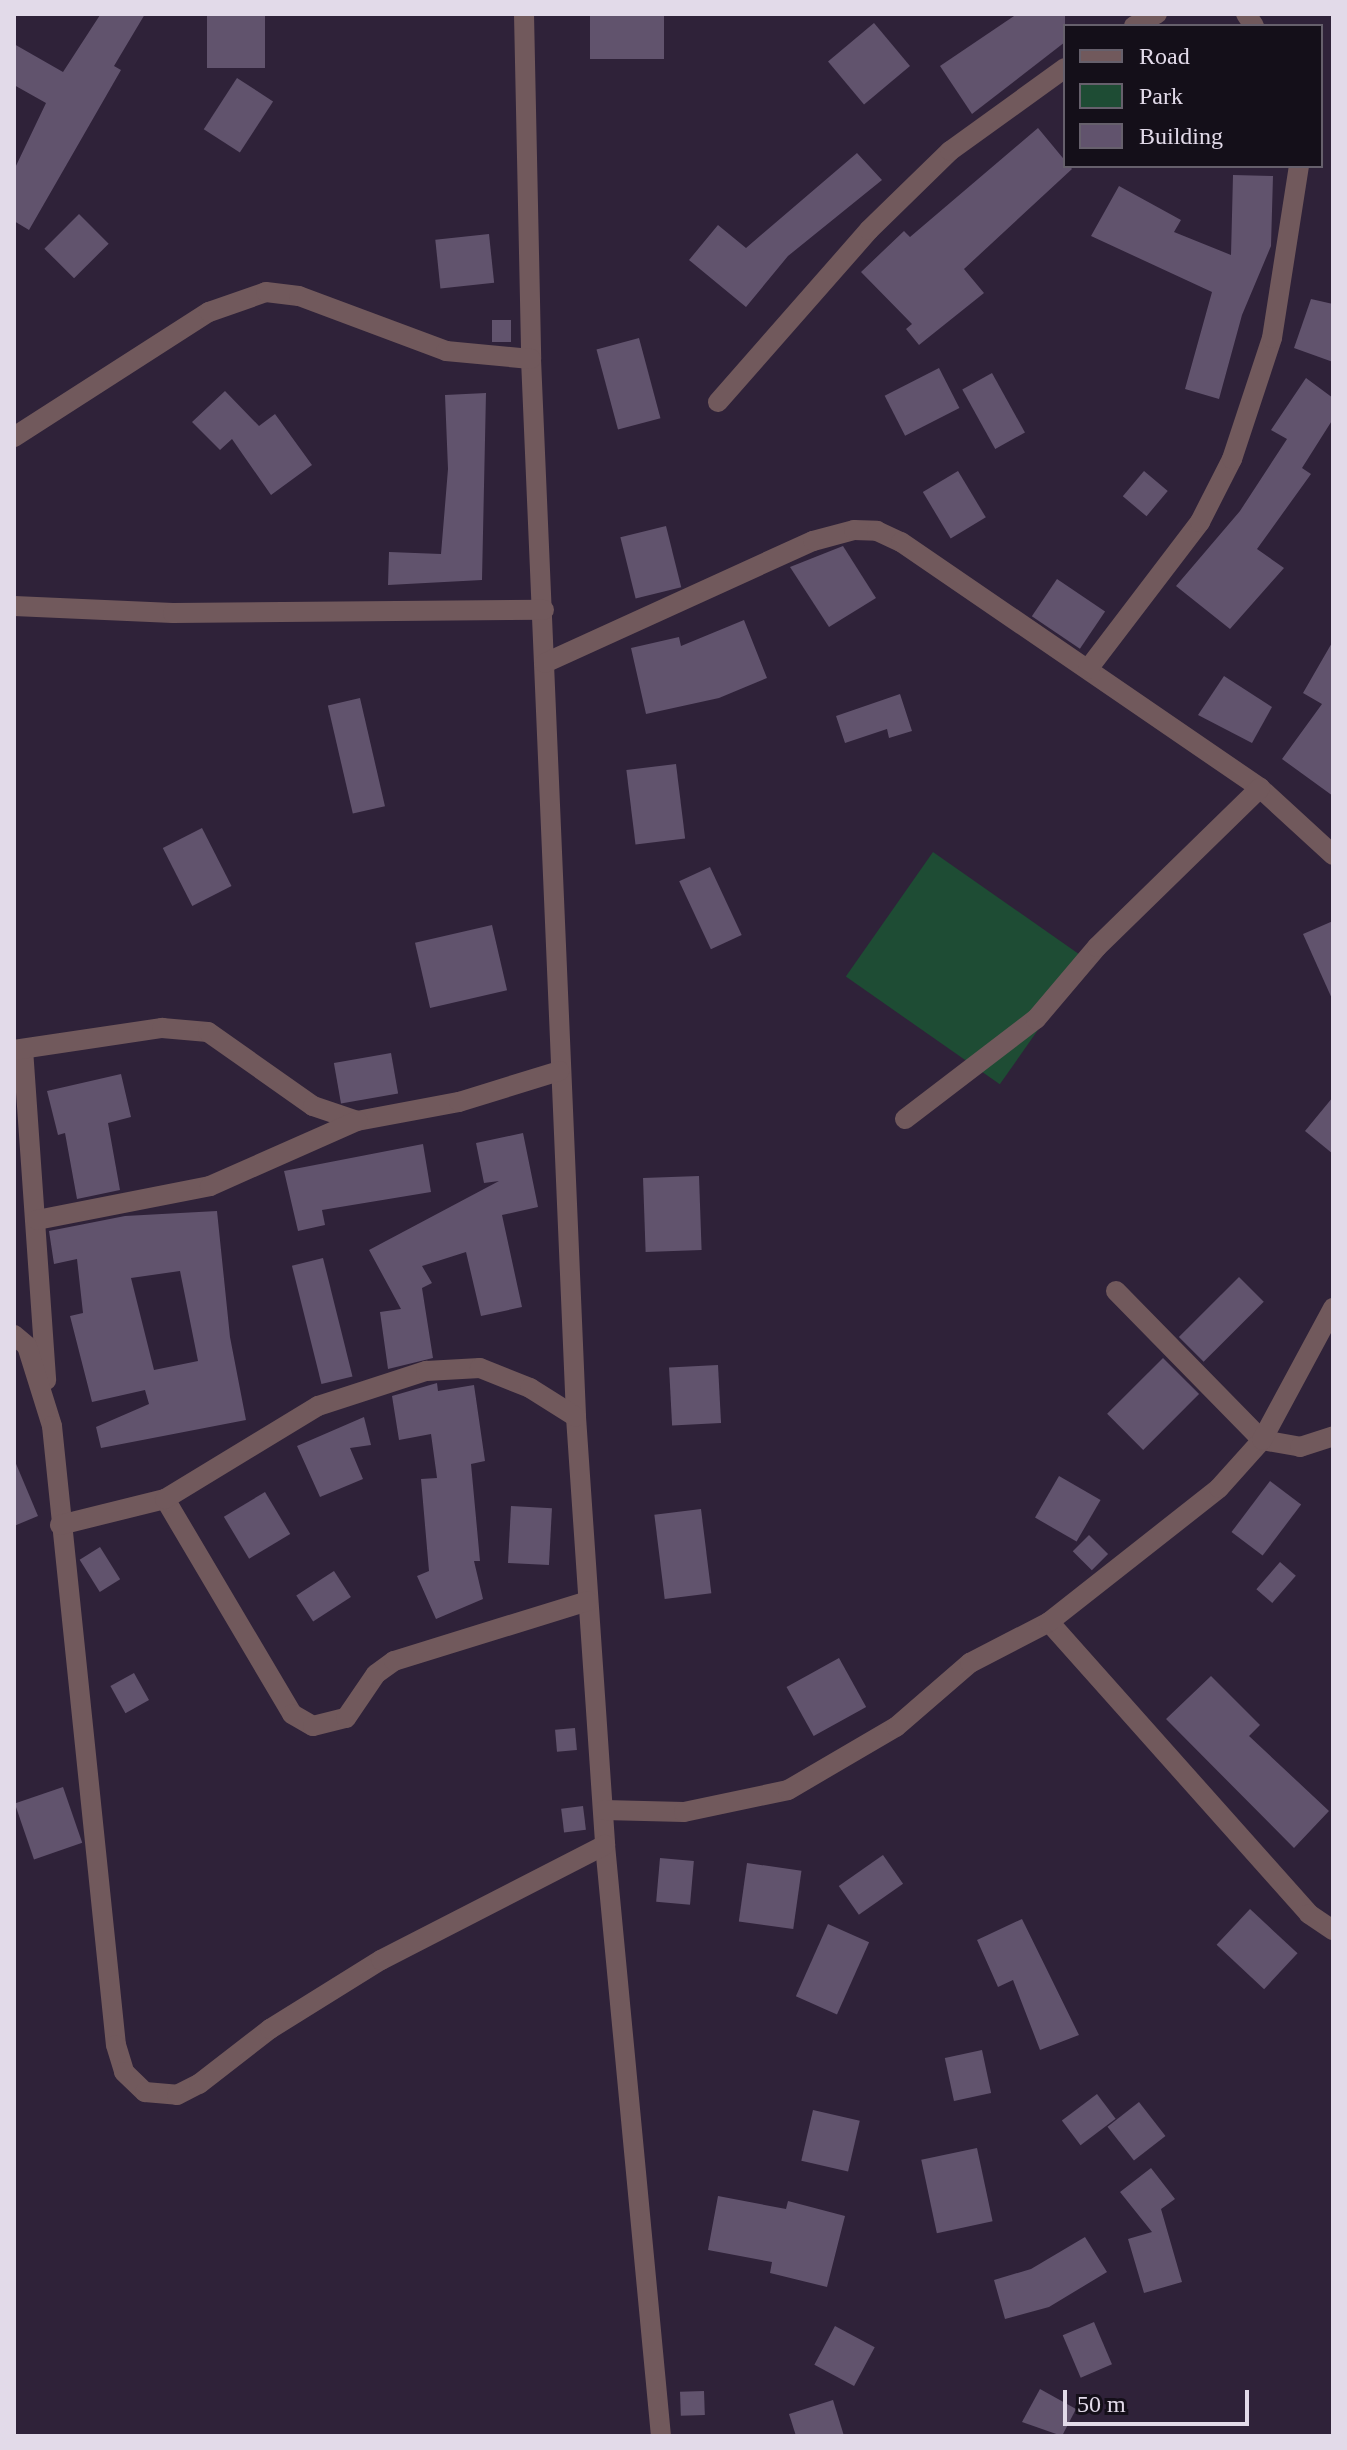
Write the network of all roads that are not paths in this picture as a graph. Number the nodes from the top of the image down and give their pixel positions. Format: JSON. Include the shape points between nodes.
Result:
{"nodes":[{"id":1,"x":524,"y":14,"type":"edge"},
{"id":2,"x":1157,"y":14,"type":"edge"},
{"id":3,"x":1138,"y":24,"type":"edge"},
{"id":4,"x":1063,"y":69,"type":"edge"},
{"id":5,"x":1299,"y":168,"type":"edge"},
{"id":6,"x":531,"y":359,"type":"junction"},
{"id":7,"x":718,"y":402,"type":"dead end"},
{"id":8,"x":14,"y":437,"type":"edge"},
{"id":9,"x":14,"y":606,"type":"edge"},
{"id":10,"x":544,"y":610,"type":"junction"},
{"id":11,"x":545,"y":663,"type":"junction"},
{"id":12,"x":1088,"y":669,"type":"junction"},
{"id":13,"x":1260,"y":788,"type":"junction"},
{"id":14,"x":1333,"y":855,"type":"edge"},
{"id":15,"x":19,"y":1050,"type":"edge"},
{"id":16,"x":559,"y":1071,"type":"junction"},
{"id":17,"x":905,"y":1119,"type":"dead end"},
{"id":18,"x":357,"y":1121,"type":"junction"},
{"id":19,"x":37,"y":1220,"type":"junction"},
{"id":20,"x":1116,"y":1291,"type":"dead end"},
{"id":21,"x":1333,"y":1308,"type":"edge"},
{"id":22,"x":14,"y":1335,"type":"edge"},
{"id":23,"x":47,"y":1399,"type":"junction"},
{"id":24,"x":576,"y":1417,"type":"junction"},
{"id":25,"x":1333,"y":1436,"type":"edge"},
{"id":26,"x":1262,"y":1440,"type":"junction"},
{"id":27,"x":165,"y":1499,"type":"junction"},
{"id":28,"x":60,"y":1525,"type":"junction"},
{"id":29,"x":588,"y":1601,"type":"junction"},
{"id":30,"x":1049,"y":1622,"type":"junction"},
{"id":31,"x":604,"y":1810,"type":"junction"},
{"id":32,"x":605,"y":1845,"type":"junction"},
{"id":33,"x":1333,"y":1930,"type":"edge"},
{"id":34,"x":661,"y":2436,"type":"edge"}],
"edges":[{"from":1,"to":6,"type":"street"},
{"from":2,"to":3,"type":"street"},
{"from":4,"to":7,"type":"street","via":[[950,151],[869,230]]},
{"from":5,"to":12,"type":"street","via":[[1272,338],[1238,444],[1200,522]]},
{"from":6,"to":8,"type":"street","via":[[446,351],[299,296],[266,292],[209,312]]},
{"from":6,"to":10,"type":"street"},
{"from":9,"to":10,"type":"street","via":[[202,613]]},
{"from":10,"to":11,"type":"street"},
{"from":11,"to":12,"type":"street","via":[[798,548],[854,530],[901,542]]},
{"from":11,"to":16,"type":"street"},
{"from":12,"to":13,"type":"street"},
{"from":13,"to":14,"type":"street"},
{"from":13,"to":17,"type":"street","via":[[1097,947],[1036,1019]]},
{"from":15,"to":18,"type":"street","via":[[162,1028],[208,1032],[313,1106]]},
{"from":15,"to":19,"type":"street"},
{"from":16,"to":18,"type":"street","via":[[459,1102]]},
{"from":16,"to":24,"type":"street"},
{"from":18,"to":19,"type":"street","via":[[210,1186]]},
{"from":19,"to":23,"type":"street"},
{"from":20,"to":26,"type":"street"},
{"from":21,"to":26,"type":"street"},
{"from":22,"to":23,"type":"street","via":[[27,1346]]},
{"from":23,"to":28,"type":"street"},
{"from":24,"to":27,"type":"street","via":[[530,1388],[480,1368],[426,1371],[318,1406]]},
{"from":24,"to":29,"type":"street"},
{"from":25,"to":26,"type":"street","via":[[1300,1447]]},
{"from":26,"to":30,"type":"street","via":[[1184,1520]]},
{"from":27,"to":28,"type":"street"},
{"from":27,"to":29,"type":"street","via":[[292,1714],[313,1726],[346,1718],[376,1674],[394,1661]]},
{"from":28,"to":32,"type":"street","via":[[116,2045],[124,2072],[145,2092],[177,2095],[199,2084],[270,2029],[381,1960]]},
{"from":29,"to":31,"type":"street"},
{"from":30,"to":31,"type":"street","via":[[970,1663],[896,1727],[788,1790],[684,1812]]},
{"from":30,"to":33,"type":"street","via":[[1309,1914]]},
{"from":31,"to":32,"type":"street"},
{"from":32,"to":34,"type":"street"}]}
